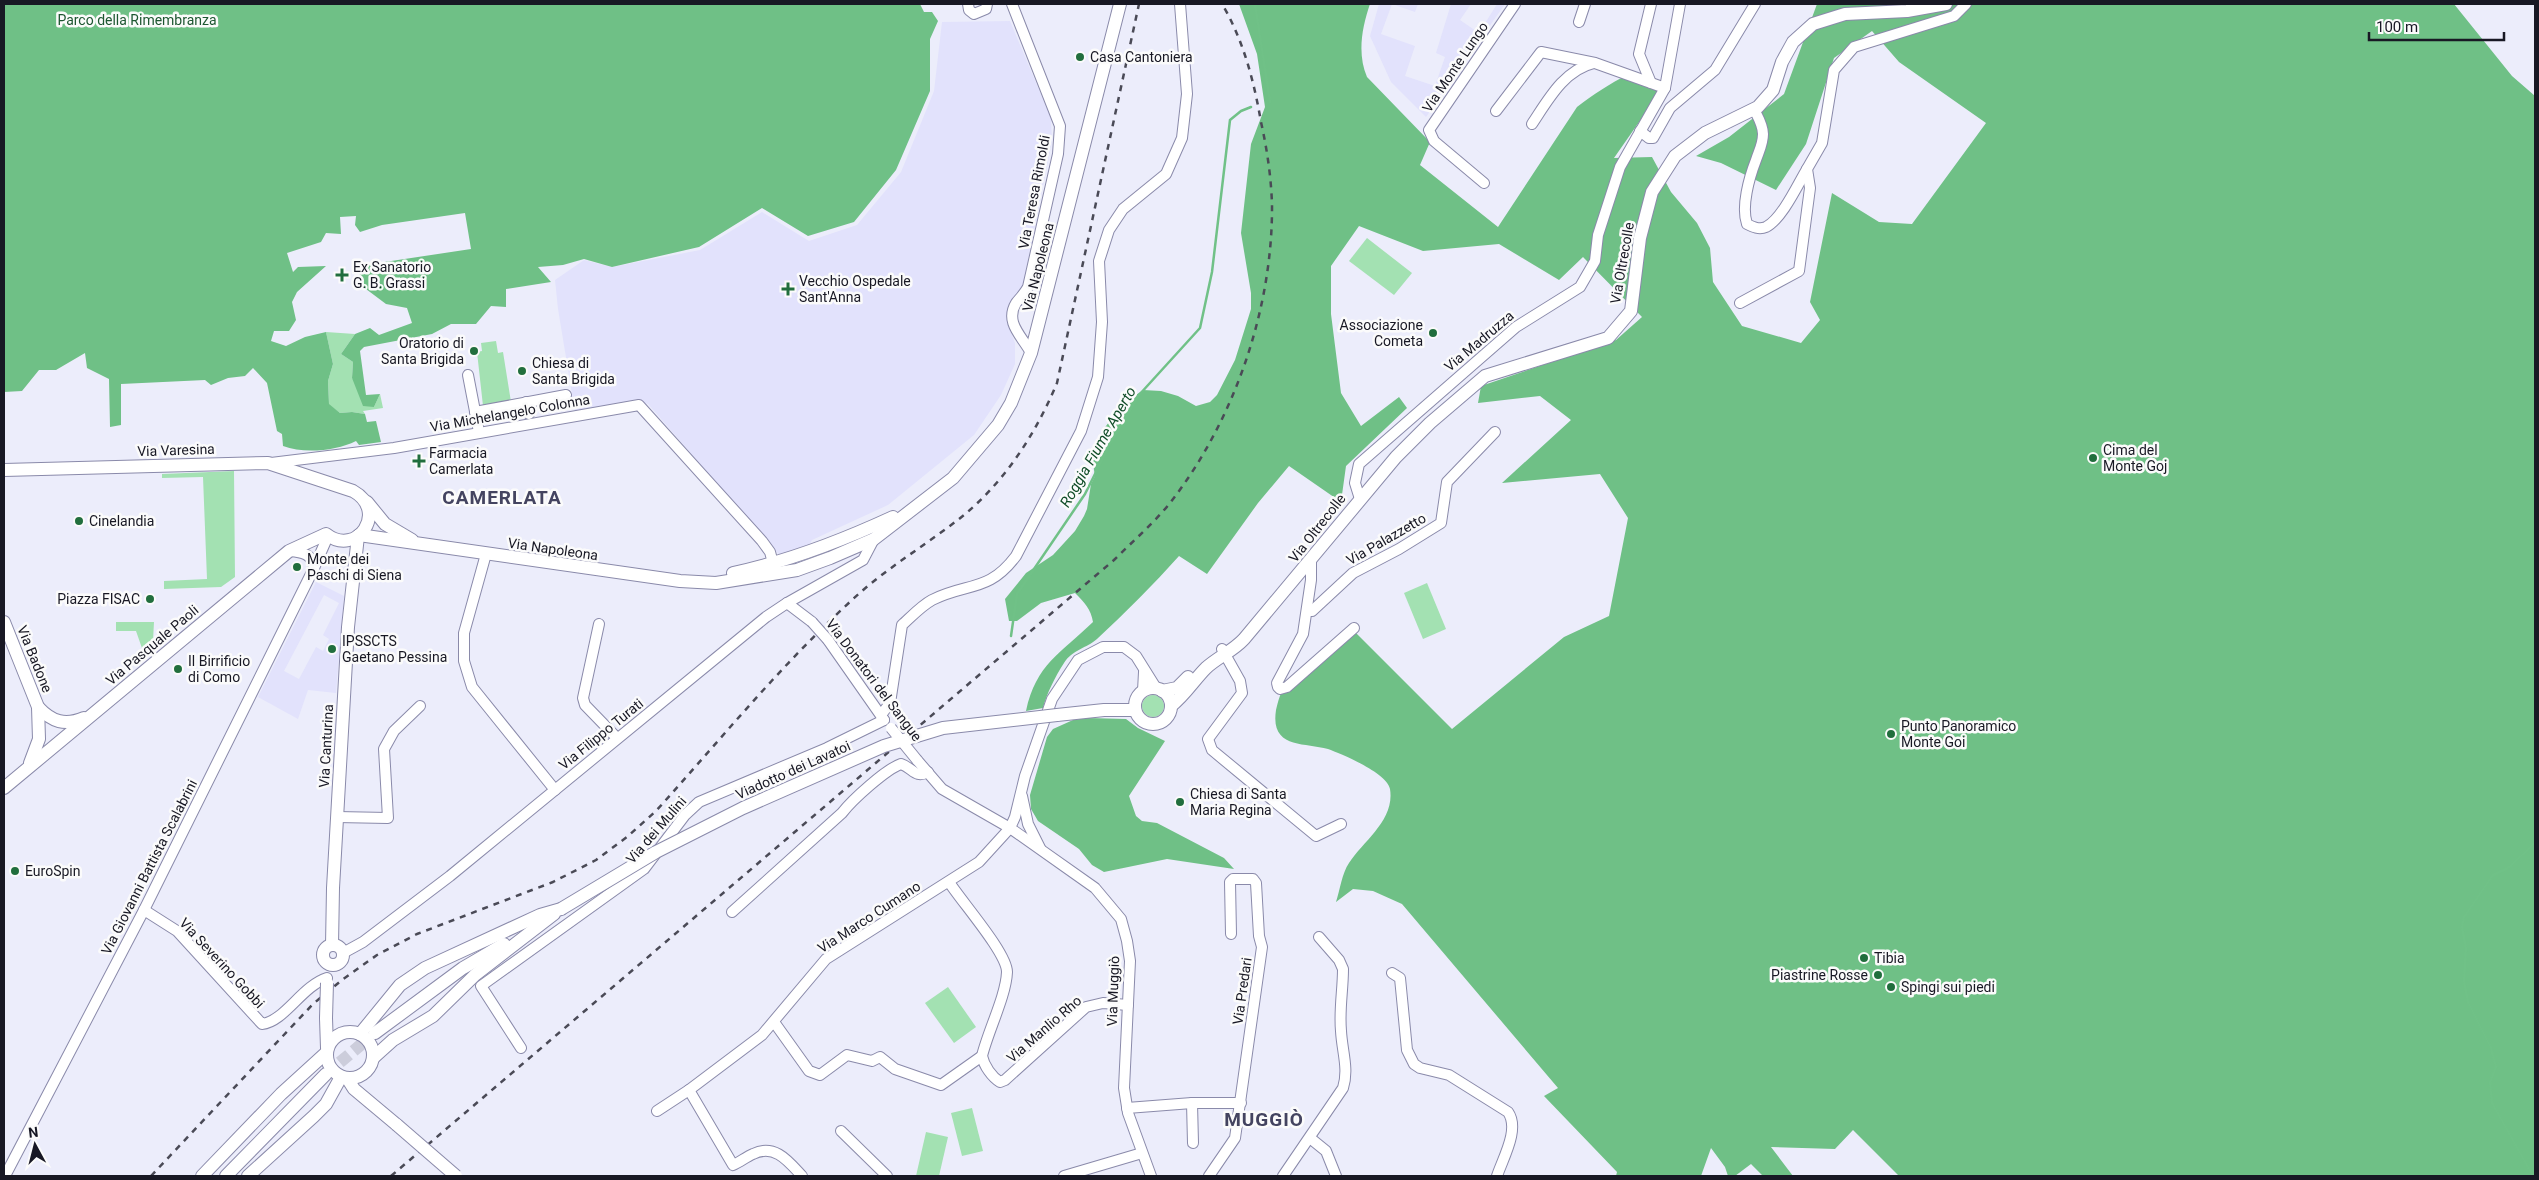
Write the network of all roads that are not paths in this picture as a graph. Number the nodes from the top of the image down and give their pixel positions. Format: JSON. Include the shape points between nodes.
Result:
{"nodes":[{"id":1,"x":968,"y":4,"type":"edge"},
{"id":2,"x":986,"y":4,"type":"edge"},
{"id":3,"x":1012,"y":4,"type":"edge"},
{"id":4,"x":1120,"y":4,"type":"edge"},
{"id":5,"x":1180,"y":4,"type":"edge"},
{"id":6,"x":1515,"y":4,"type":"edge"},
{"id":7,"x":1585,"y":4,"type":"edge"},
{"id":8,"x":1650,"y":4,"type":"edge"},
{"id":9,"x":1755,"y":4,"type":"edge"},
{"id":10,"x":1946,"y":4,"type":"edge"},
{"id":11,"x":1966,"y":4,"type":"edge"},
{"id":12,"x":1681,"y":6,"type":"edge"},
{"id":13,"x":1579,"y":22,"type":"dead end"},
{"id":14,"x":1595,"y":63,"type":"junction"},
{"id":15,"x":1651,"y":83,"type":"junction"},
{"id":16,"x":1665,"y":88,"type":"junction"},
{"id":17,"x":1754,"y":109,"type":"junction"},
{"id":18,"x":1496,"y":111,"type":"dead end"},
{"id":19,"x":1532,"y":124,"type":"dead end"},
{"id":20,"x":1640,"y":131,"type":"junction"},
{"id":21,"x":1807,"y":169,"type":"junction"},
{"id":22,"x":1484,"y":184,"type":"dead end"},
{"id":23,"x":1740,"y":303,"type":"dead end"},
{"id":24,"x":1031,"y":353,"type":"junction"},
{"id":25,"x":468,"y":375,"type":"dead end"},
{"id":26,"x":566,"y":395,"type":"dead end"},
{"id":27,"x":526,"y":402,"type":"junction"},
{"id":28,"x":475,"y":412,"type":"junction"},
{"id":29,"x":529,"y":414,"type":"dead end"},
{"id":30,"x":479,"y":432,"type":"junction"},
{"id":31,"x":1495,"y":432,"type":"dead end"},
{"id":32,"x":268,"y":463,"type":"junction"},
{"id":33,"x":4,"y":470,"type":"edge"},
{"id":34,"x":364,"y":499,"type":"junction"},
{"id":35,"x":1360,"y":499,"type":"junction"},
{"id":36,"x":920,"y":505,"type":"junction"},
{"id":37,"x":327,"y":535,"type":"junction"},
{"id":38,"x":355,"y":537,"type":"junction"},
{"id":39,"x":874,"y":539,"type":"junction"},
{"id":40,"x":421,"y":545,"type":"junction"},
{"id":41,"x":289,"y":551,"type":"junction"},
{"id":42,"x":486,"y":554,"type":"junction"},
{"id":43,"x":1311,"y":560,"type":"junction"},
{"id":44,"x":773,"y":563,"type":"junction"},
{"id":45,"x":314,"y":568,"type":"junction"},
{"id":46,"x":755,"y":578,"type":"junction"},
{"id":47,"x":680,"y":582,"type":"junction"},
{"id":48,"x":787,"y":603,"type":"junction"},
{"id":49,"x":1307,"y":611,"type":"junction"},
{"id":50,"x":4,"y":622,"type":"edge"},
{"id":51,"x":599,"y":624,"type":"dead end"},
{"id":52,"x":1354,"y":628,"type":"dead end"},
{"id":53,"x":1224,"y":652,"type":"junction"},
{"id":54,"x":1147,"y":696,"type":"junction"},
{"id":55,"x":420,"y":706,"type":"dead end"},
{"id":56,"x":1171,"y":706,"type":"junction"},
{"id":57,"x":38,"y":707,"type":"junction"},
{"id":58,"x":1104,"y":710,"type":"joint"},
{"id":59,"x":97,"y":711,"type":"junction"},
{"id":60,"x":885,"y":721,"type":"junction"},
{"id":61,"x":617,"y":738,"type":"junction"},
{"id":62,"x":27,"y":769,"type":"junction"},
{"id":63,"x":928,"y":772,"type":"junction"},
{"id":64,"x":4,"y":788,"type":"edge"},
{"id":65,"x":555,"y":790,"type":"junction"},
{"id":66,"x":1021,"y":790,"type":"junction"},
{"id":67,"x":337,"y":817,"type":"junction"},
{"id":68,"x":1341,"y":824,"type":"dead end"},
{"id":69,"x":1010,"y":828,"type":"junction"},
{"id":70,"x":1040,"y":849,"type":"junction"},
{"id":71,"x":949,"y":882,"type":"junction"},
{"id":72,"x":562,"y":909,"type":"junction"},
{"id":73,"x":144,"y":910,"type":"junction"},
{"id":74,"x":732,"y":912,"type":"dead end"},
{"id":75,"x":1231,"y":934,"type":"dead end"},
{"id":76,"x":1319,"y":937,"type":"dead end"},
{"id":77,"x":332,"y":945,"type":"junction"},
{"id":78,"x":343,"y":954,"type":"junction"},
{"id":79,"x":328,"y":964,"type":"junction"},
{"id":80,"x":1392,"y":973,"type":"dead end"},
{"id":81,"x":327,"y":981,"type":"junction"},
{"id":82,"x":1128,"y":1004,"type":"junction"},
{"id":83,"x":326,"y":1018,"type":"junction"},
{"id":84,"x":774,"y":1022,"type":"junction"},
{"id":85,"x":345,"y":1032,"type":"junction"},
{"id":86,"x":375,"y":1033,"type":"tunnel mouth"},
{"id":87,"x":360,"y":1034,"type":"junction"},
{"id":88,"x":521,"y":1048,"type":"dead end"},
{"id":89,"x":327,"y":1050,"type":"junction"},
{"id":90,"x":982,"y":1056,"type":"junction"},
{"id":91,"x":371,"y":1064,"type":"junction"},
{"id":92,"x":326,"y":1074,"type":"tunnel mouth"},
{"id":93,"x":344,"y":1078,"type":"junction"},
{"id":94,"x":689,"y":1090,"type":"junction"},
{"id":95,"x":366,"y":1098,"type":"junction"},
{"id":96,"x":1192,"y":1103,"type":"junction"},
{"id":97,"x":1241,"y":1103,"type":"junction"},
{"id":98,"x":1127,"y":1108,"type":"junction"},
{"id":99,"x":657,"y":1111,"type":"dead end"},
{"id":100,"x":841,"y":1132,"type":"dead end"},
{"id":101,"x":1310,"y":1138,"type":"junction"},
{"id":102,"x":1194,"y":1143,"type":"dead end"},
{"id":103,"x":1142,"y":1153,"type":"junction"},
{"id":104,"x":5,"y":1176,"type":"edge"},
{"id":105,"x":202,"y":1176,"type":"edge"},
{"id":106,"x":226,"y":1176,"type":"edge"},
{"id":107,"x":248,"y":1176,"type":"edge"},
{"id":108,"x":456,"y":1176,"type":"edge"},
{"id":109,"x":802,"y":1176,"type":"edge"},
{"id":110,"x":887,"y":1176,"type":"edge"},
{"id":111,"x":1064,"y":1176,"type":"edge"},
{"id":112,"x":1151,"y":1176,"type":"edge"},
{"id":113,"x":1209,"y":1176,"type":"edge"},
{"id":114,"x":1283,"y":1176,"type":"edge"},
{"id":115,"x":1336,"y":1176,"type":"edge"},
{"id":116,"x":1497,"y":1176,"type":"edge"}],
"edges":[{"from":1,"to":2,"type":"street","via":[[974,14],[986,9]]},
{"from":3,"to":24,"type":"street","name":"Via Teresa Rimoldi","via":[[1060,126],[1058,154],[1028,287],[1012,315],[1014,329]]},
{"from":4,"to":24,"type":"main road","name":"Via Napoleona"},
{"from":5,"to":60,"type":"street","via":[[1188,94],[1182,138],[1166,174],[1123,209],[1109,230],[1099,261],[1102,322],[1098,378],[1081,431],[1016,556],[1004,571],[982,585],[930,601],[902,625]]},
{"from":6,"to":22,"type":"street","name":"Via Monte Lungo","via":[[1429,130],[1434,141]]},
{"from":7,"to":13,"type":"street"},
{"from":8,"to":15,"type":"street","via":[[1639,54]]},
{"from":9,"to":20,"type":"street","via":[[1715,70],[1670,108],[1653,138]]},
{"from":10,"to":17,"type":"main road","name":"Via Oltrecolle","via":[[1908,11],[1845,14],[1813,24],[1793,42],[1782,62],[1774,90]]},
{"from":11,"to":21,"type":"street","via":[[1954,16],[1854,47],[1834,70],[1822,143]]},
{"from":12,"to":16,"type":"street","name":"Via Madruzza"},
{"from":14,"to":15,"type":"street"},
{"from":14,"to":18,"type":"street","via":[[1541,52]]},
{"from":14,"to":19,"type":"street","via":[[1561,82]]},
{"from":15,"to":16,"type":"street"},
{"from":16,"to":20,"type":"street","name":"Via Madruzza"},
{"from":17,"to":21,"type":"street","via":[[1763,134],[1744,202],[1747,224],[1756,229],[1766,227],[1781,212]]},
{"from":17,"to":35,"type":"main road","name":"Via Oltrecolle","via":[[1705,133],[1675,156],[1652,192],[1640,238],[1631,311],[1608,338],[1485,376],[1430,423]]},
{"from":20,"to":35,"type":"street","name":"Via Madruzza","via":[[1620,167],[1598,235],[1595,261],[1580,287],[1516,326],[1359,464],[1356,483]]},
{"from":21,"to":23,"type":"street","via":[[1810,188],[1800,271]]},
{"from":24,"to":36,"type":"main road","name":"Via Napoleona","via":[[1011,403],[998,425],[953,478]]},
{"from":25,"to":28,"type":"street"},
{"from":26,"to":27,"type":"street"},
{"from":27,"to":28,"type":"street"},
{"from":27,"to":29,"type":"street"},
{"from":28,"to":30,"type":"street"},
{"from":30,"to":32,"type":"street","name":"Via Michelangelo Colonna","via":[[394,448]]},
{"from":30,"to":44,"type":"street","name":"Via Michelangelo Colonna","via":[[639,406],[762,541]]},
{"from":31,"to":49,"type":"street","name":"Via Palazzetto","via":[[1447,482],[1441,523],[1353,573],[1312,611]]},
{"from":32,"to":33,"type":"main road","name":"Via Varesina"},
{"from":32,"to":34,"type":"main road","name":"Via Varesina","via":[[346,489]]},
{"from":34,"to":38,"type":"main road","name":"Via Canturina","via":[[368,523]]},
{"from":34,"to":40,"type":"main road","name":"Via Napoleona","via":[[385,524]]},
{"from":35,"to":43,"type":"main road","name":"Via Oltrecolle"},
{"from":36,"to":39,"type":"main road","name":"Via Napoleona","via":[[881,527]]},
{"from":36,"to":44,"type":"main road","name":"Via Napoleona","via":[[828,546]]},
{"from":37,"to":38,"type":"main road","name":"Via Napoleona","via":[[338,540]]},
{"from":37,"to":41,"type":"main road","name":"Via Pasquale Paoli"},
{"from":37,"to":45,"type":"street","name":"Via Giovanni Battista Scalabrini"},
{"from":38,"to":40,"type":"main road","name":"Via Napoleona"},
{"from":38,"to":67,"type":"main road","name":"Via Canturina","via":[[357,550],[348,626]]},
{"from":39,"to":46,"type":"main road","name":"Via Napoleona","via":[[797,570]]},
{"from":39,"to":48,"type":"street","name":"Via Filippo Turati","via":[[863,560]]},
{"from":40,"to":42,"type":"main road","name":"Via Napoleona"},
{"from":41,"to":45,"type":"street","via":[[308,555]]},
{"from":41,"to":59,"type":"main road","name":"Via Pasquale Paoli"},
{"from":42,"to":47,"type":"main road","name":"Via Napoleona"},
{"from":42,"to":65,"type":"street","via":[[464,633],[464,661],[472,687]]},
{"from":43,"to":49,"type":"street"},
{"from":43,"to":53,"type":"main road","name":"Via Oltrecolle","via":[[1236,648]]},
{"from":44,"to":46,"type":"main road","name":"Via Napoleona"},
{"from":44,"to":47,"type":"main road","name":"Via Napoleona"},
{"from":45,"to":73,"type":"street","name":"Via Giovanni Battista Scalabrini"},
{"from":46,"to":47,"type":"main road","name":"Via Napoleona","via":[[716,583]]},
{"from":48,"to":60,"type":"street","name":"Via Donatori del Sangue","bridge":true,"via":[[812,622],[828,640]]},
{"from":48,"to":61,"type":"street","name":"Via Filippo Turati"},
{"from":49,"to":52,"type":"street","via":[[1303,634],[1277,684],[1280,689],[1287,687]]},
{"from":50,"to":57,"type":"main road","name":"Via Badone"},
{"from":51,"to":61,"type":"street","via":[[583,698]]},
{"from":53,"to":54,"type":"main road","name":"Via Oltrecolle","via":[[1204,660],[1178,688]]},
{"from":53,"to":56,"type":"main road","name":"Via Oltrecolle"},
{"from":53,"to":68,"type":"street","via":[[1240,681],[1242,693],[1208,739],[1212,750],[1316,836]]},
{"from":54,"to":56,"type":"main road","via":[[1169,698]]},
{"from":54,"to":56,"type":"main road","name":"Via Oltrecolle","via":[[1141,721],[1155,724],[1166,719]]},
{"from":54,"to":58,"type":"main road","name":"Via Oltrecolle"},
{"from":54,"to":66,"type":"street","via":[[1144,671],[1134,653],[1116,646],[1098,648],[1073,665],[1052,699]]},
{"from":55,"to":67,"type":"street","via":[[394,731],[384,749],[388,818]]},
{"from":57,"to":59,"type":"main road","name":"Via Badone","via":[[46,715],[65,723]]},
{"from":57,"to":62,"type":"main road","name":"Via Badone","via":[[39,739]]},
{"from":58,"to":72,"type":"main road","name":"Viadotto dei Lavatoi","bridge":true,"via":[[943,728],[884,746],[735,812],[656,852]]},
{"from":59,"to":62,"type":"main road","name":"Via Pasquale Paoli"},
{"from":60,"to":63,"type":"street","name":"Via Donatori del Sangue","bridge":true},
{"from":60,"to":88,"type":"street","name":"Via dei Mulini","via":[[699,802],[685,815],[644,870],[481,986]]},
{"from":61,"to":65,"type":"street","name":"Via Filippo Turati"},
{"from":62,"to":64,"type":"main road","name":"Via Pasquale Paoli"},
{"from":63,"to":69,"type":"street","name":"Via Donatori del Sangue","via":[[942,789]]},
{"from":63,"to":74,"type":"street","via":[[916,775],[901,764],[890,770]]},
{"from":65,"to":78,"type":"street","name":"Via Filippo Turati","via":[[410,907]]},
{"from":66,"to":69,"type":"street"},
{"from":66,"to":70,"type":"street","via":[[1028,824]]},
{"from":67,"to":77,"type":"main road","name":"Via Canturina"},
{"from":69,"to":70,"type":"street","name":"Via Muggiò"},
{"from":69,"to":71,"type":"street","name":"Via Marco Cumano","via":[[979,862]]},
{"from":70,"to":82,"type":"street","name":"Via Muggiò","via":[[1095,888],[1121,919],[1130,961]]},
{"from":71,"to":84,"type":"street","name":"Via Marco Cumano","via":[[826,959]]},
{"from":71,"to":90,"type":"street","via":[[998,950],[1006,967],[1004,986]]},
{"from":72,"to":86,"type":"main road","via":[[463,968]]},
{"from":72,"to":87,"type":"main road","via":[[540,915],[425,968],[400,985]]},
{"from":72,"to":91,"type":"main road","via":[[475,975],[433,1016],[393,1040]]},
{"from":73,"to":81,"type":"street","name":"Via Severino Gobbi","via":[[177,932],[258,1023],[270,1022],[303,992]]},
{"from":73,"to":104,"type":"street","name":"Via Giovanni Battista Scalabrini"},
{"from":75,"to":97,"type":"street","name":"Via Predari","via":[[1230,882],[1233,879],[1253,879],[1262,947]]},
{"from":76,"to":101,"type":"street","via":[[1339,960],[1342,969],[1341,1031],[1346,1065],[1343,1088]]},
{"from":77,"to":78,"type":"main road","via":[[339,947]]},
{"from":77,"to":79,"type":"main road","via":[[323,953]]},
{"from":78,"to":79,"type":"main road","via":[[339,963]]},
{"from":79,"to":81,"type":"main road"},
{"from":80,"to":116,"type":"street","via":[[1400,978],[1407,1050],[1414,1064],[1449,1075],[1508,1112],[1512,1118],[1512,1129]]},
{"from":81,"to":83,"type":"main road","bridge":true},
{"from":82,"to":90,"type":"street","name":"Via Manlio Rho","via":[[1103,1003],[1086,1007],[1000,1082],[983,1062]]},
{"from":82,"to":98,"type":"street","name":"Via Muggiò","via":[[1124,1088]]},
{"from":83,"to":85,"type":"main road"},
{"from":83,"to":89,"type":"main road"},
{"from":84,"to":90,"type":"street","via":[[809,1071],[816,1075],[847,1056],[872,1061],[880,1057],[895,1069],[942,1085]]},
{"from":84,"to":94,"type":"street","name":"Via Marco Cumano","via":[[762,1035]]},
{"from":85,"to":87,"type":"main road"},
{"from":85,"to":89,"type":"main road","via":[[334,1038]]},
{"from":87,"to":91,"type":"main road","via":[[370,1044]]},
{"from":89,"to":93,"type":"main road","via":[[330,1067]]},
{"from":89,"to":105,"type":"main road"},
{"from":91,"to":93,"type":"main road","via":[[358,1077]]},
{"from":91,"to":95,"type":"main road"},
{"from":92,"to":106,"type":"main road"},
{"from":93,"to":95,"type":"main road"},
{"from":93,"to":107,"type":"main road","via":[[326,1104]]},
{"from":94,"to":99,"type":"street","name":"Via Marco Cumano"},
{"from":94,"to":109,"type":"street","via":[[732,1165],[754,1153],[768,1150],[782,1155]]},
{"from":95,"to":108,"type":"main road","bridge":true},
{"from":96,"to":97,"type":"street"},
{"from":96,"to":98,"type":"street"},
{"from":96,"to":102,"type":"street"},
{"from":97,"to":113,"type":"street","name":"Via Predari","via":[[1235,1138]]},
{"from":98,"to":103,"type":"street","name":"Via Muggiò"},
{"from":100,"to":110,"type":"street"},
{"from":101,"to":114,"type":"street"},
{"from":101,"to":115,"type":"street","via":[[1326,1151]]},
{"from":103,"to":111,"type":"street"},
{"from":103,"to":112,"type":"street","name":"Via Muggiò"}]}
